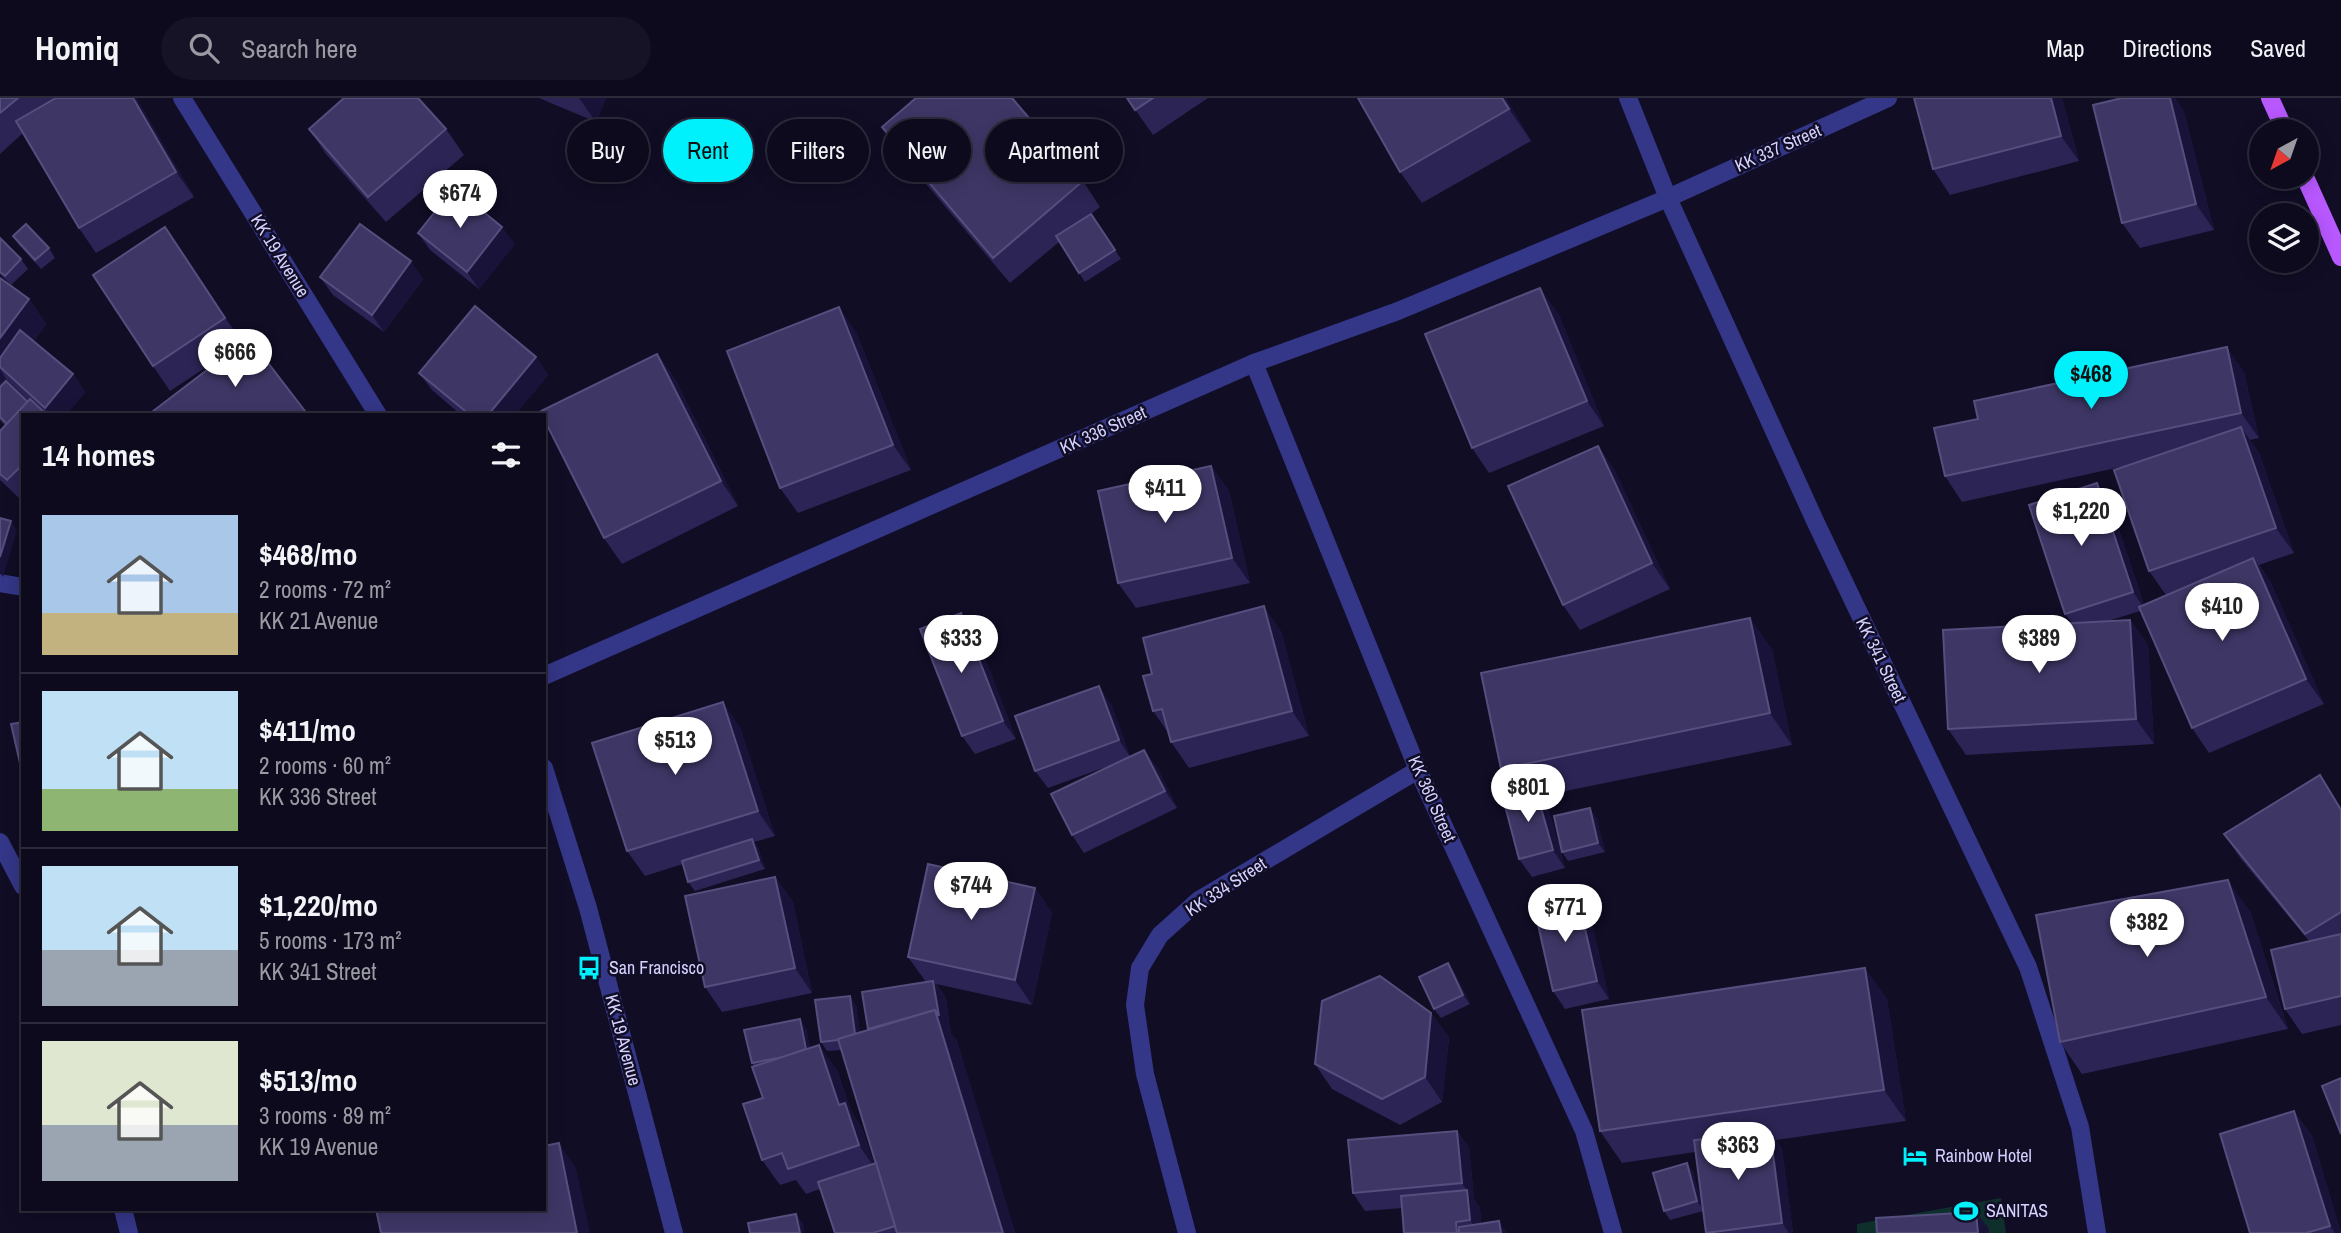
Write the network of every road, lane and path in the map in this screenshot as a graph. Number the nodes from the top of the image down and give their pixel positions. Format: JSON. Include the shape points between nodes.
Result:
{"nodes":[{"id":1,"x":181,"y":98,"type":"edge"},
{"id":2,"x":1628,"y":98,"type":"edge"},
{"id":3,"x":1888,"y":98,"type":"edge"},
{"id":4,"x":2270,"y":98,"type":"edge"},
{"id":5,"x":2280,"y":119,"type":"edge"},
{"id":6,"x":2310,"y":189,"type":"edge"},
{"id":7,"x":1668,"y":198,"type":"junction"},
{"id":8,"x":2341,"y":257,"type":"edge"},
{"id":9,"x":1254,"y":363,"type":"junction"},
{"id":10,"x":377,"y":413,"type":"edge"},
{"id":11,"x":0,"y":583,"type":"edge"},
{"id":12,"x":21,"y":587,"type":"edge"},
{"id":13,"x":546,"y":675,"type":"edge"},
{"id":14,"x":1418,"y":770,"type":"junction"},
{"id":15,"x":546,"y":775,"type":"edge"},
{"id":16,"x":0,"y":842,"type":"edge"},
{"id":17,"x":21,"y":882,"type":"edge"},
{"id":18,"x":124,"y":1211,"type":"edge"},
{"id":19,"x":129,"y":1233,"type":"edge"},
{"id":20,"x":674,"y":1233,"type":"edge"},
{"id":21,"x":1187,"y":1233,"type":"edge"},
{"id":22,"x":1613,"y":1233,"type":"edge"},
{"id":23,"x":2097,"y":1233,"type":"edge"}],
"edges":[{"from":1,"to":10,"type":"street","name":"KK 19 Avenue"},
{"from":2,"to":7,"type":"street","name":"KK 341 Street"},
{"from":3,"to":7,"type":"street","name":"KK 337 Street"},
{"from":4,"to":5,"type":"main road"},
{"from":6,"to":8,"type":"main road"},
{"from":7,"to":9,"type":"street","name":"KK 336 Street","via":[[1398,311]]},
{"from":7,"to":23,"type":"street","name":"KK 341 Street","via":[[1816,523],[2028,967],[2080,1128]]},
{"from":9,"to":13,"type":"street","name":"KK 336 Street"},
{"from":9,"to":14,"type":"street","name":"KK 360 Street"},
{"from":11,"to":12,"type":"street"},
{"from":14,"to":21,"type":"street","name":"KK 334 Street","via":[[1199,900],[1160,935],[1140,968],[1135,1006],[1145,1074]]},
{"from":14,"to":22,"type":"street","name":"KK 360 Street","via":[[1584,1131]]},
{"from":15,"to":20,"type":"street","name":"KK 19 Avenue","via":[[587,908]]},
{"from":16,"to":17,"type":"street"},
{"from":18,"to":19,"type":"street"}]}
